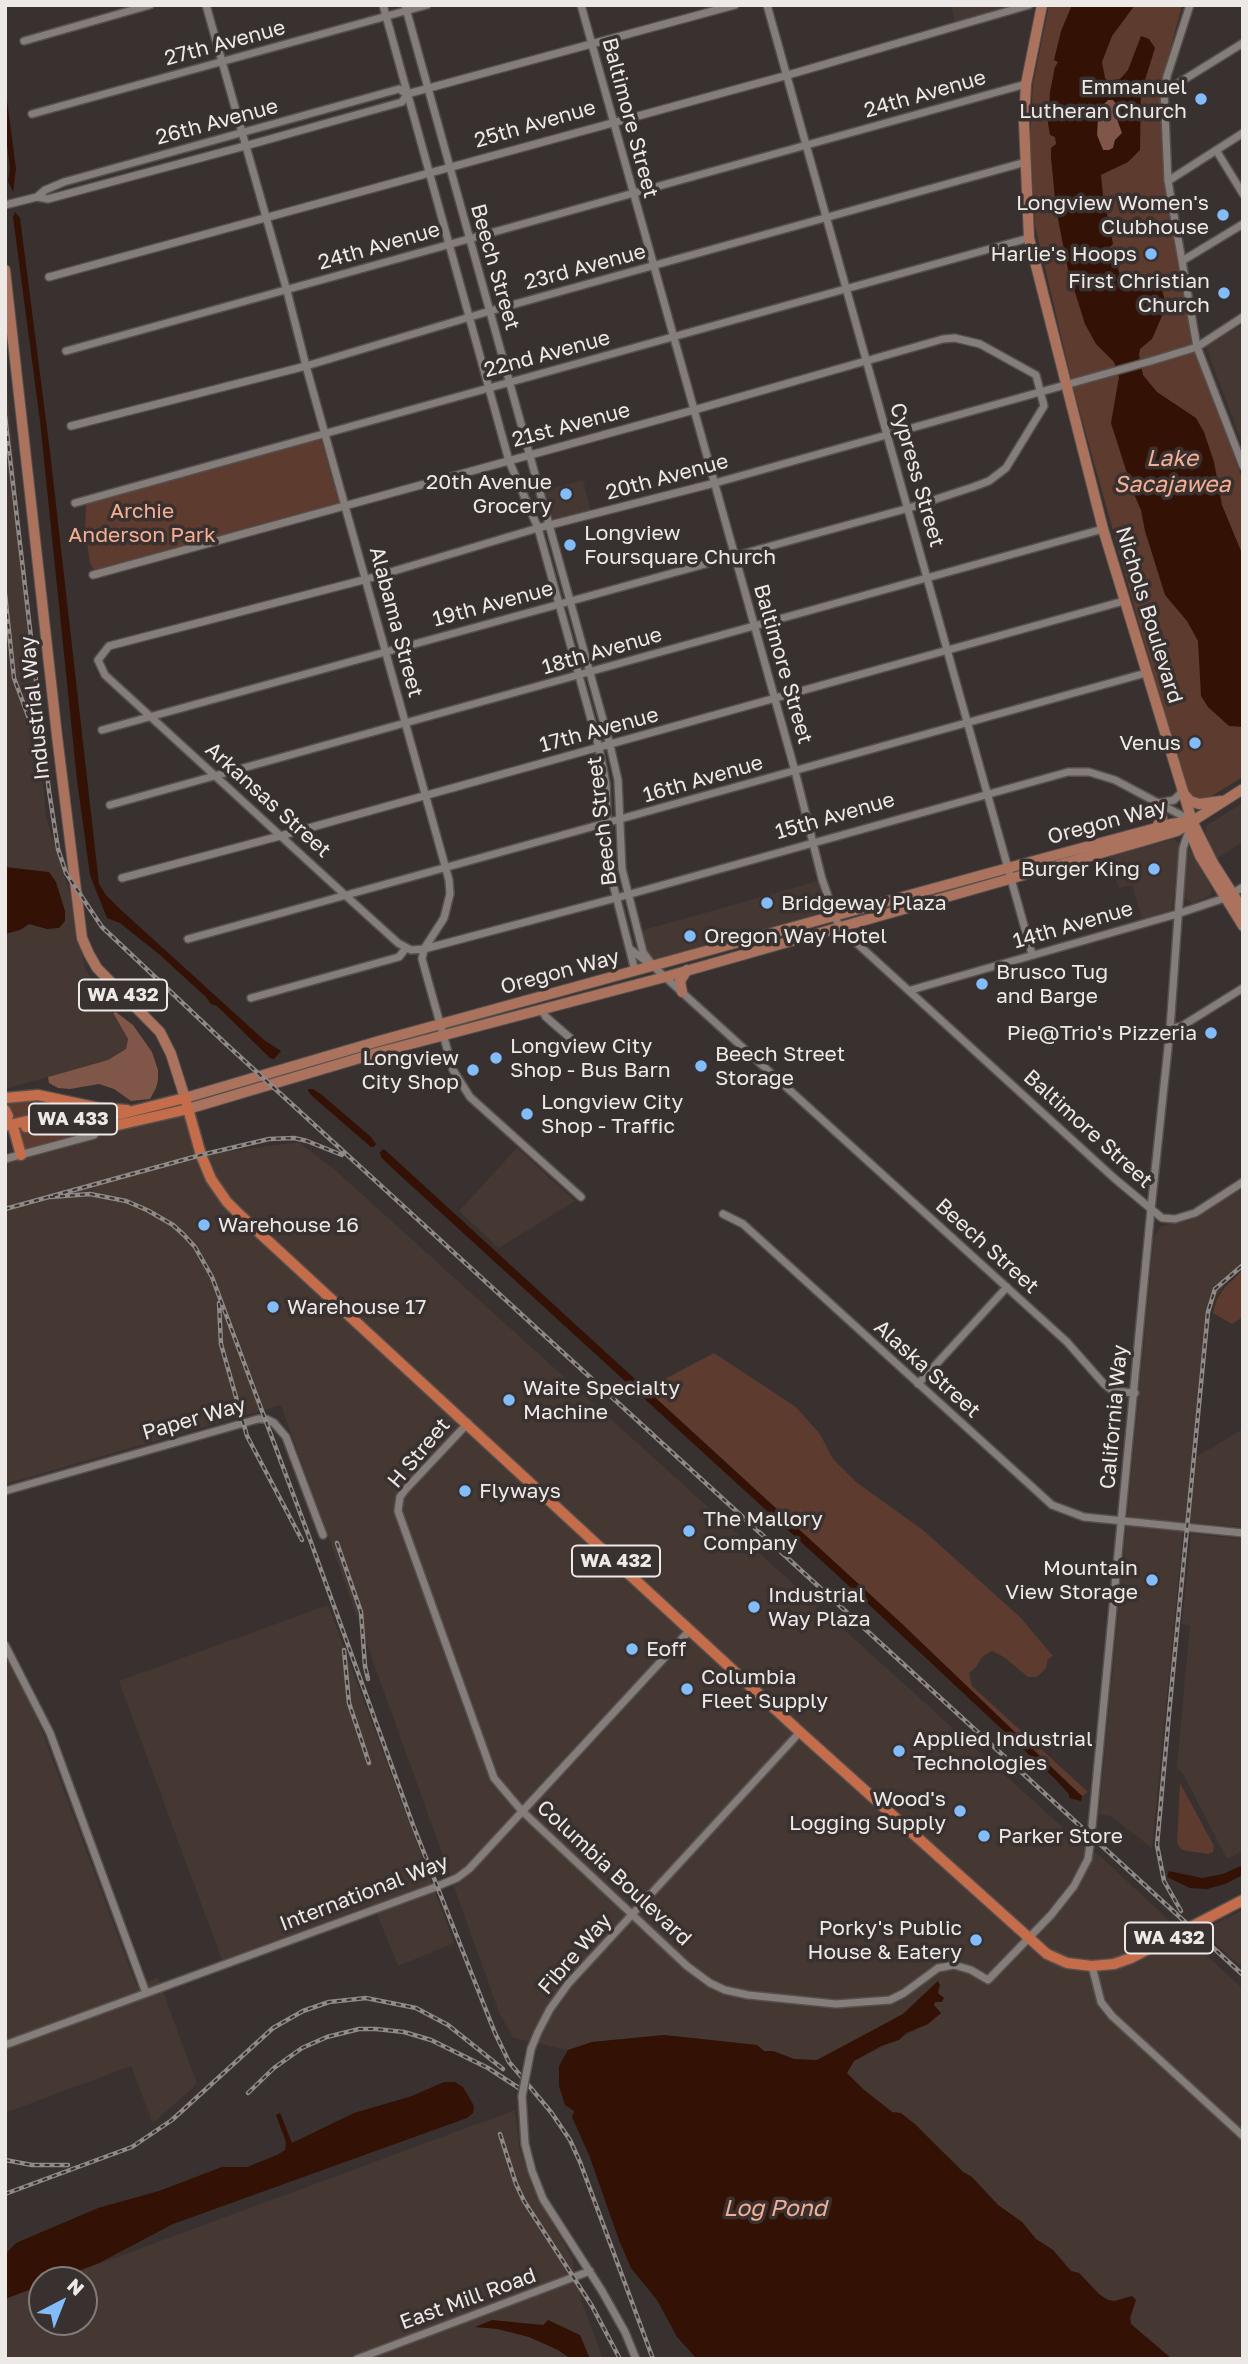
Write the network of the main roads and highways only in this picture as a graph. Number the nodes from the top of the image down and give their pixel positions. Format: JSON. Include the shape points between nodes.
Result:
{"nodes":[{"id":1,"x":1042,"y":5,"type":"edge"},
{"id":2,"x":5,"y":270,"type":"edge"},
{"id":3,"x":1243,"y":789,"type":"edge"},
{"id":4,"x":1182,"y":792,"type":"junction"},
{"id":5,"x":1225,"y":801,"type":"junction"},
{"id":6,"x":1158,"y":804,"type":"road end"},
{"id":7,"x":1192,"y":821,"type":"junction"},
{"id":8,"x":1157,"y":827,"type":"junction"},
{"id":9,"x":1229,"y":896,"type":"junction"},
{"id":10,"x":1243,"y":910,"type":"edge"},
{"id":11,"x":1243,"y":926,"type":"edge"},
{"id":12,"x":696,"y":954,"type":"junction"},
{"id":13,"x":687,"y":970,"type":"junction"},
{"id":14,"x":665,"y":977,"type":"junction"},
{"id":15,"x":682,"y":992,"type":"road end"},
{"id":16,"x":5,"y":1098,"type":"edge"},
{"id":17,"x":187,"y":1104,"type":"junction"},
{"id":18,"x":5,"y":1110,"type":"edge"},
{"id":19,"x":141,"y":1110,"type":"junction"},
{"id":20,"x":8,"y":1128,"type":"edge"},
{"id":21,"x":21,"y":1154,"type":"road end"},
{"id":22,"x":1243,"y":1900,"type":"edge"}],
"edges":[{"from":1,"to":4,"type":"main road","name":"Nichols Boulevard","via":[[1026,84],[1029,238],[1103,529]]},
{"from":2,"to":17,"type":"main road","name":"Industrial Way","number":"WA 432","via":[[82,938],[103,975],[160,1032]]},
{"from":3,"to":5,"type":"main road"},
{"from":4,"to":5,"type":"main road","via":[[1199,804]]},
{"from":4,"to":7,"type":"main road","name":"Nichols Boulevard"},
{"from":5,"to":7,"type":"main road"},
{"from":6,"to":8,"type":"main road","via":[[1162,818]]},
{"from":7,"to":8,"type":"main road","name":"Oregon Way"},
{"from":7,"to":9,"type":"main road","name":"Nichols Boulevard","via":[[1191,834],[1200,856]]},
{"from":7,"to":13,"type":"main road","name":"Oregon Way","via":[[1177,831]]},
{"from":8,"to":12,"type":"main road","name":"Oregon Way"},
{"from":9,"to":10,"type":"main road"},
{"from":9,"to":11,"type":"main road"},
{"from":12,"to":14,"type":"main road"},
{"from":12,"to":17,"type":"main road","name":"Oregon Way","via":[[440,1024]]},
{"from":13,"to":14,"type":"main road","name":"Oregon Way"},
{"from":13,"to":15,"type":"main road","via":[[680,981]]},
{"from":14,"to":17,"type":"main road","name":"Oregon Way"},
{"from":16,"to":19,"type":"highway","via":[[38,1095],[99,1108]]},
{"from":17,"to":19,"type":"highway","name":"Oregon Way","number":"WA 433"},
{"from":17,"to":20,"type":"highway","name":"Oregon Way","number":"WA 433","via":[[106,1128]]},
{"from":17,"to":22,"type":"highway","number":"WA 432","via":[[201,1155],[227,1202],[1047,1954],[1067,1963],[1114,1964]]},
{"from":18,"to":20,"type":"highway"},
{"from":19,"to":20,"type":"highway","name":"Oregon Way","number":"WA 433","via":[[97,1120],[35,1119]]},
{"from":20,"to":21,"type":"highway"}]}
